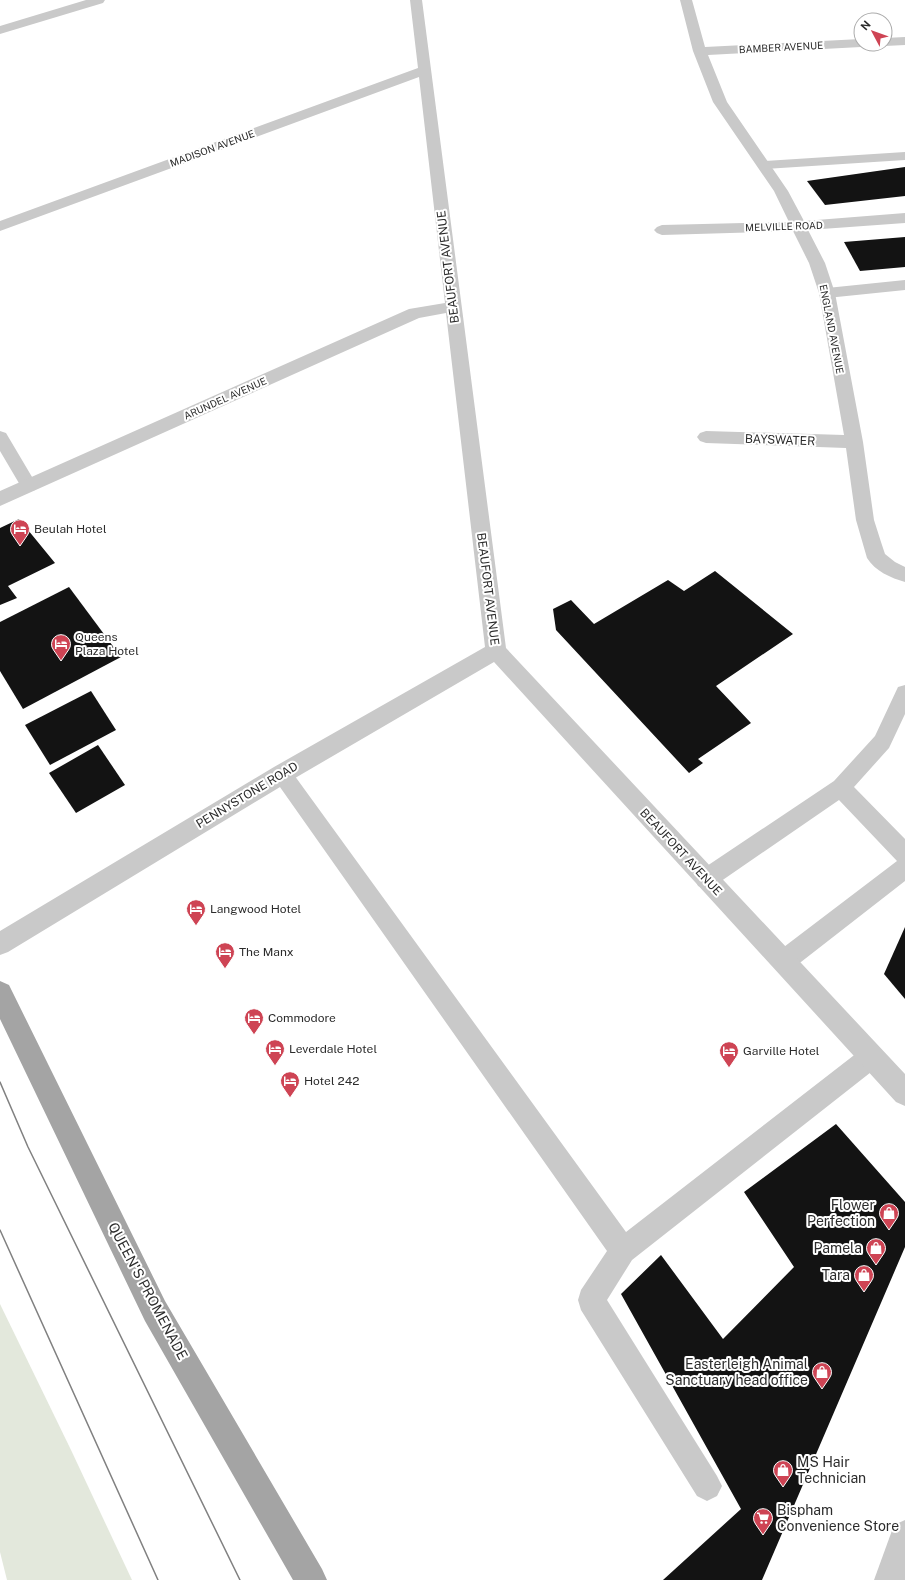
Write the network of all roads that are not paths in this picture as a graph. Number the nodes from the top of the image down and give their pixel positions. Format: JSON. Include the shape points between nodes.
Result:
{"nodes":[{"id":1,"x":99,"y":0,"type":"edge"},
{"id":2,"x":416,"y":0,"type":"edge"},
{"id":3,"x":686,"y":0,"type":"edge"},
{"id":4,"x":0,"y":30,"type":"edge"},
{"id":5,"x":905,"y":41,"type":"edge"},
{"id":6,"x":893,"y":42,"type":"edge"},
{"id":7,"x":853,"y":43,"type":"edge"},
{"id":8,"x":700,"y":51,"type":"junction"},
{"id":9,"x":425,"y":70,"type":"junction"},
{"id":10,"x":905,"y":156,"type":"edge"},
{"id":11,"x":765,"y":165,"type":"junction"},
{"id":12,"x":905,"y":218,"type":"edge"},
{"id":13,"x":0,"y":226,"type":"edge"},
{"id":14,"x":799,"y":226,"type":"junction"},
{"id":15,"x":662,"y":230,"type":"dead end"},
{"id":16,"x":905,"y":285,"type":"edge"},
{"id":17,"x":827,"y":293,"type":"junction"},
{"id":18,"x":452,"y":307,"type":"junction"},
{"id":19,"x":0,"y":437,"type":"edge"},
{"id":20,"x":706,"y":437,"type":"dead end"},
{"id":21,"x":854,"y":442,"type":"junction"},
{"id":22,"x":29,"y":486,"type":"junction"},
{"id":23,"x":0,"y":499,"type":"edge"},
{"id":24,"x":905,"y":575,"type":"edge"},
{"id":25,"x":496,"y":651,"type":"junction"},
{"id":26,"x":905,"y":693,"type":"edge"},
{"id":27,"x":282,"y":774,"type":"junction"},
{"id":28,"x":841,"y":787,"type":"junction"},
{"id":29,"x":905,"y":854,"type":"edge"},
{"id":30,"x":905,"y":868,"type":"edge"},
{"id":31,"x":706,"y":879,"type":"junction"},
{"id":32,"x":0,"y":944,"type":"edge"},
{"id":33,"x":784,"y":961,"type":"junction"},
{"id":34,"x":0,"y":993,"type":"edge"},
{"id":35,"x":871,"y":1057,"type":"junction"},
{"id":36,"x":905,"y":1093,"type":"edge"},
{"id":37,"x":623,"y":1251,"type":"junction"},
{"id":38,"x":707,"y":1486,"type":"dead end"},
{"id":39,"x":905,"y":1536,"type":"edge"},
{"id":40,"x":311,"y":1580,"type":"edge"},
{"id":41,"x":890,"y":1580,"type":"edge"}],
"edges":[{"from":1,"to":4,"type":"street"},
{"from":2,"to":9,"type":"street","name":"BEAUFORT AVENUE"},
{"from":3,"to":8,"type":"street","name":"ENGLAND AVENUE"},
{"from":5,"to":6,"type":"street"},
{"from":7,"to":8,"type":"street","name":"BAMBER AVENUE"},
{"from":8,"to":11,"type":"street","name":"ENGLAND AVENUE","via":[[720,102]]},
{"from":9,"to":13,"type":"street","name":"MADISON AVENUE"},
{"from":9,"to":18,"type":"street","name":"BEAUFORT AVENUE"},
{"from":10,"to":11,"type":"lane"},
{"from":11,"to":14,"type":"street","name":"ENGLAND AVENUE"},
{"from":12,"to":14,"type":"street","name":"MELVILLE ROAD"},
{"from":14,"to":15,"type":"street","name":"MELVILLE ROAD"},
{"from":14,"to":17,"type":"street","name":"ENGLAND AVENUE","via":[[817,263]]},
{"from":16,"to":17,"type":"lane"},
{"from":17,"to":21,"type":"street","name":"ENGLAND AVENUE"},
{"from":18,"to":22,"type":"street","name":"ARUNDEL AVENUE","via":[[415,313]]},
{"from":18,"to":25,"type":"street","name":"BEAUFORT AVENUE"},
{"from":19,"to":22,"type":"lane"},
{"from":20,"to":21,"type":"street","name":"BAYSWATER"},
{"from":21,"to":24,"type":"street","name":"ENGLAND AVENUE","via":[[865,520],[877,558]]},
{"from":22,"to":23,"type":"street","name":"ARUNDEL AVENUE"},
{"from":25,"to":27,"type":"street","name":"PENNYSTONE ROAD"},
{"from":25,"to":31,"type":"street","name":"BEAUFORT AVENUE"},
{"from":26,"to":28,"type":"lane","via":[[882,742]]},
{"from":27,"to":32,"type":"street","name":"PENNYSTONE ROAD"},
{"from":27,"to":37,"type":"lane"},
{"from":28,"to":29,"type":"lane"},
{"from":28,"to":31,"type":"lane"},
{"from":30,"to":33,"type":"lane"},
{"from":31,"to":33,"type":"street","name":"BEAUFORT AVENUE"},
{"from":33,"to":35,"type":"street","name":"BEAUFORT AVENUE"},
{"from":34,"to":40,"type":"main road","name":"QUEEN'S PROMENADE","via":[[155,1311]]},
{"from":35,"to":36,"type":"street","name":"BEAUFORT AVENUE"},
{"from":35,"to":37,"type":"lane"},
{"from":37,"to":38,"type":"lane","via":[[591,1300]]},
{"from":39,"to":41,"type":"street"}]}
